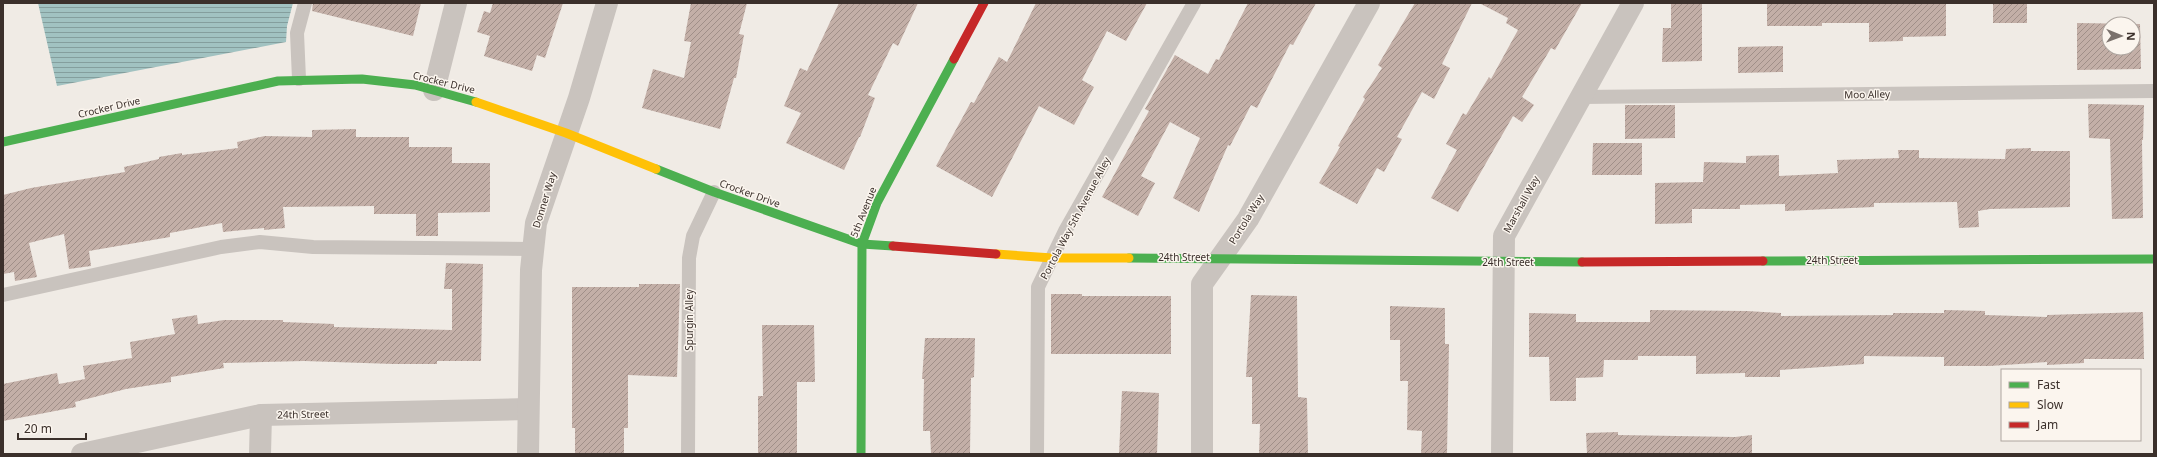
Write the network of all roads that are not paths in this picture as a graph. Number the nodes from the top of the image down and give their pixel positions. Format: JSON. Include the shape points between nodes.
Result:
{"nodes":[{"id":1,"x":305,"y":3,"type":"edge"},
{"id":2,"x":456,"y":3,"type":"edge"},
{"id":3,"x":607,"y":3,"type":"edge"},
{"id":4,"x":984,"y":3,"type":"edge"},
{"id":5,"x":1194,"y":3,"type":"edge"},
{"id":6,"x":1368,"y":3,"type":"edge"},
{"id":7,"x":1633,"y":3,"type":"edge"},
{"id":8,"x":299,"y":79,"type":"junction"},
{"id":9,"x":434,"y":90,"type":"junction"},
{"id":10,"x":2154,"y":91,"type":"edge"},
{"id":11,"x":1581,"y":97,"type":"junction"},
{"id":12,"x":566,"y":133,"type":"junction"},
{"id":13,"x":3,"y":142,"type":"edge"},
{"id":14,"x":714,"y":192,"type":"junction"},
{"id":15,"x":862,"y":244,"type":"junction"},
{"id":16,"x":532,"y":249,"type":"junction"},
{"id":17,"x":1222,"y":257,"type":"junction"},
{"id":18,"x":1052,"y":258,"type":"junction"},
{"id":19,"x":2154,"y":259,"type":"edge"},
{"id":20,"x":1504,"y":262,"type":"junction"},
{"id":21,"x":3,"y":295,"type":"edge"},
{"id":22,"x":528,"y":409,"type":"junction"},
{"id":23,"x":261,"y":414,"type":"junction"},
{"id":24,"x":82,"y":454,"type":"edge"},
{"id":25,"x":260,"y":454,"type":"edge"},
{"id":26,"x":528,"y":454,"type":"edge"},
{"id":27,"x":688,"y":454,"type":"edge"},
{"id":28,"x":861,"y":454,"type":"edge"},
{"id":29,"x":1037,"y":454,"type":"edge"},
{"id":30,"x":1202,"y":454,"type":"edge"},
{"id":31,"x":1502,"y":454,"type":"edge"}],
"edges":[{"from":1,"to":8,"type":"lane","via":[[297,33]]},
{"from":2,"to":9,"type":"street"},
{"from":3,"to":12,"type":"street","name":"Donner Way"},
{"from":4,"to":15,"type":"street","name":"5th Avenue","via":[[877,203]]},
{"from":5,"to":18,"type":"lane","name":"Portola Way 5th Avenue Alley"},
{"from":6,"to":17,"type":"street","name":"Portola Way","via":[[1248,219]]},
{"from":7,"to":11,"type":"street","name":"Marshall Way"},
{"from":8,"to":9,"type":"street","name":"Crocker Drive","via":[[392,81]]},
{"from":8,"to":13,"type":"street","name":"Crocker Drive","via":[[278,81]]},
{"from":9,"to":12,"type":"street","name":"Crocker Drive"},
{"from":10,"to":11,"type":"lane","name":"Moo Alley"},
{"from":11,"to":20,"type":"street","name":"Marshall Way","via":[[1504,236]]},
{"from":12,"to":14,"type":"street","name":"Crocker Drive"},
{"from":12,"to":16,"type":"street","name":"Donner Way","via":[[540,209]]},
{"from":14,"to":15,"type":"street","name":"Crocker Drive"},
{"from":14,"to":27,"type":"lane","name":"Spurgin Alley","via":[[693,236],[689,258]]},
{"from":15,"to":18,"type":"street","name":"24th Street"},
{"from":15,"to":28,"type":"street","name":"5th Avenue"},
{"from":16,"to":21,"type":"lane","via":[[313,247],[260,242],[221,247]]},
{"from":16,"to":22,"type":"street","name":"Donner Way"},
{"from":17,"to":18,"type":"street","name":"24th Street"},
{"from":17,"to":20,"type":"street","name":"24th Street"},
{"from":17,"to":30,"type":"street","name":"Portola Way","via":[[1202,284]]},
{"from":18,"to":29,"type":"lane","name":"Portola Way 5th Avenue Alley","via":[[1038,287]]},
{"from":19,"to":20,"type":"street","name":"24th Street"},
{"from":20,"to":31,"type":"street","name":"Marshall Way"},
{"from":22,"to":23,"type":"street","name":"24th Street"},
{"from":22,"to":26,"type":"street","name":"Donner Way"},
{"from":23,"to":24,"type":"street","name":"24th Street"},
{"from":23,"to":25,"type":"street"}]}
